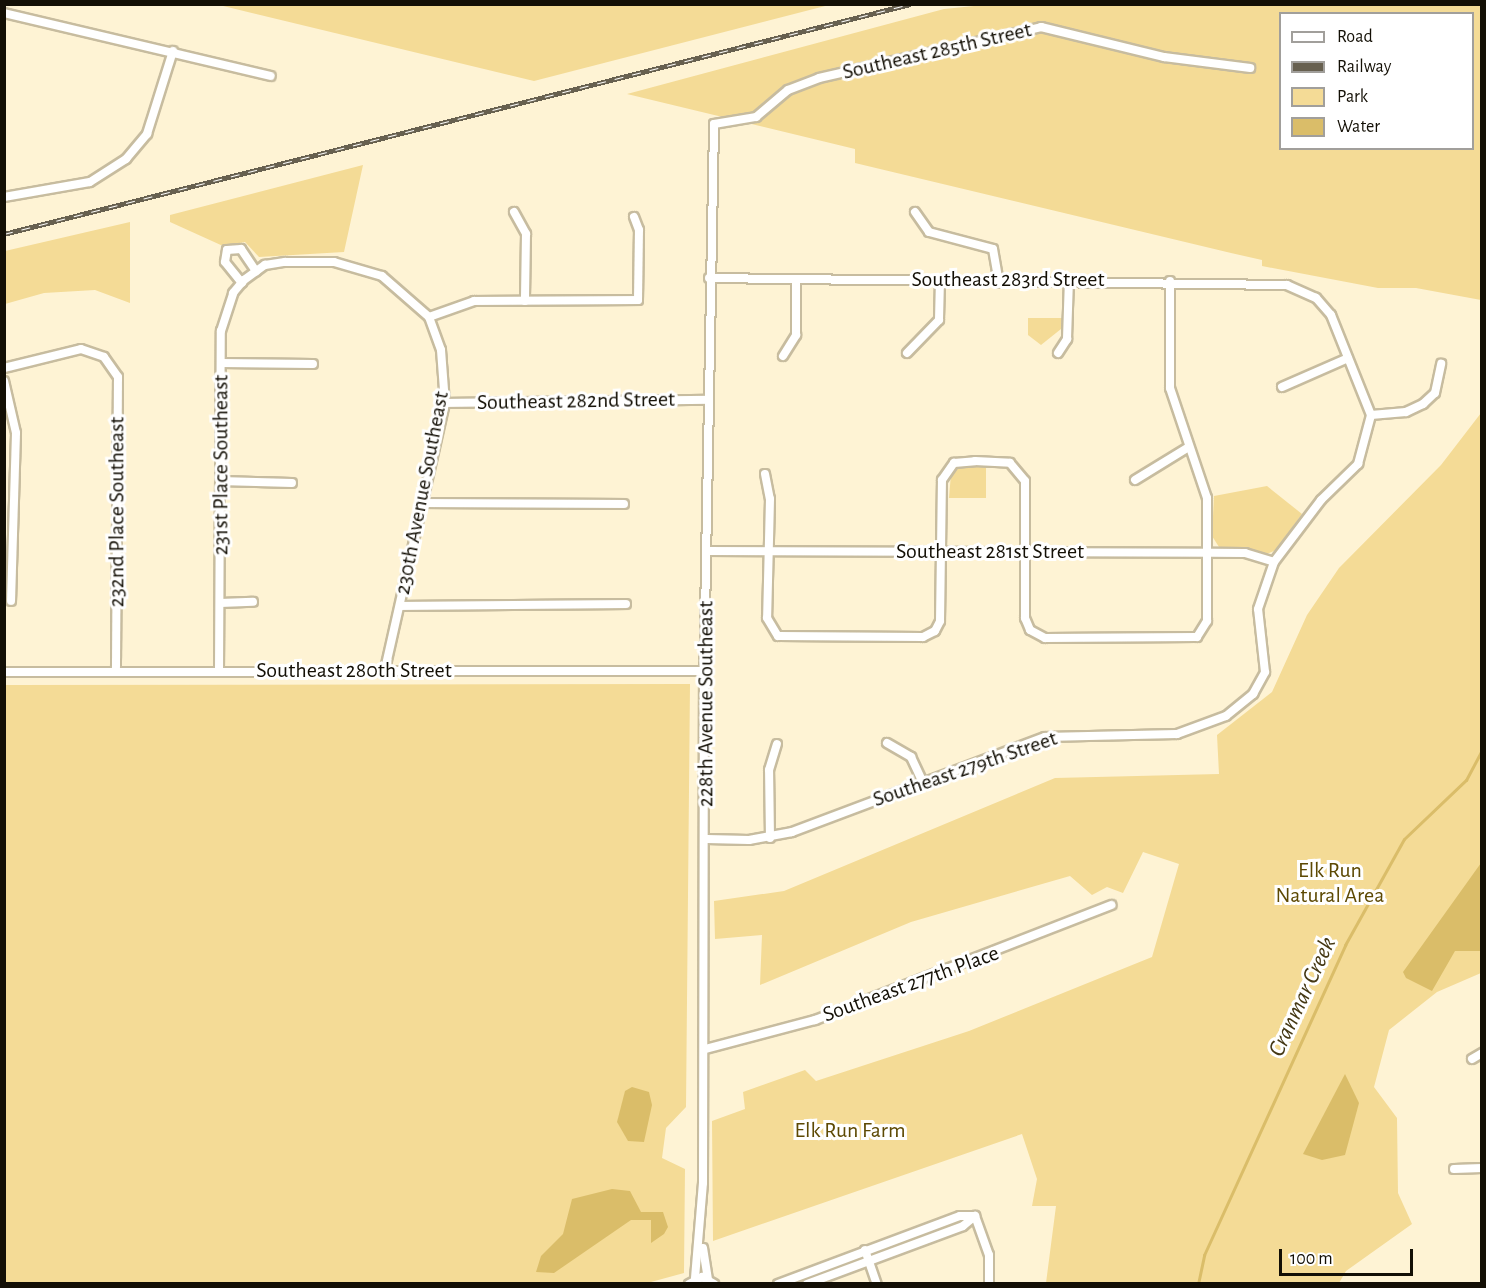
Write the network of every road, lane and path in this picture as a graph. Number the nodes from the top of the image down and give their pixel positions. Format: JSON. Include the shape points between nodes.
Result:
{"nodes":[{"id":1,"x":4,"y":13,"type":"edge"},
{"id":2,"x":173,"y":51,"type":"junction"},
{"id":3,"x":1250,"y":68,"type":"dead end"},
{"id":4,"x":271,"y":76,"type":"dead end"},
{"id":5,"x":709,"y":170,"type":"joint"},
{"id":6,"x":4,"y":197,"type":"edge"},
{"id":7,"x":514,"y":212,"type":"dead end"},
{"id":8,"x":915,"y":212,"type":"dead end"},
{"id":9,"x":634,"y":216,"type":"dead end"},
{"id":10,"x":256,"y":271,"type":"junction"},
{"id":11,"x":709,"y":278,"type":"junction"},
{"id":12,"x":796,"y":279,"type":"junction"},
{"id":13,"x":940,"y":280,"type":"junction"},
{"id":14,"x":1069,"y":280,"type":"junction"},
{"id":15,"x":1170,"y":281,"type":"junction"},
{"id":16,"x":999,"y":282,"type":"junction"},
{"id":17,"x":242,"y":283,"type":"junction"},
{"id":18,"x":525,"y":301,"type":"junction"},
{"id":19,"x":429,"y":316,"type":"junction"},
{"id":20,"x":907,"y":352,"type":"dead end"},
{"id":21,"x":1058,"y":353,"type":"dead end"},
{"id":22,"x":783,"y":356,"type":"dead end"},
{"id":23,"x":1348,"y":358,"type":"junction"},
{"id":24,"x":221,"y":363,"type":"junction"},
{"id":25,"x":313,"y":364,"type":"dead end"},
{"id":26,"x":1441,"y":364,"type":"dead end"},
{"id":27,"x":4,"y":368,"type":"edge"},
{"id":28,"x":4,"y":381,"type":"edge"},
{"id":29,"x":1282,"y":387,"type":"dead end"},
{"id":30,"x":707,"y":400,"type":"junction"},
{"id":31,"x":445,"y":403,"type":"junction"},
{"id":32,"x":1371,"y":415,"type":"junction"},
{"id":33,"x":1187,"y":448,"type":"junction"},
{"id":34,"x":765,"y":474,"type":"dead end"},
{"id":35,"x":1135,"y":480,"type":"dead end"},
{"id":36,"x":220,"y":482,"type":"junction"},
{"id":37,"x":292,"y":483,"type":"dead end"},
{"id":38,"x":423,"y":503,"type":"junction"},
{"id":39,"x":624,"y":504,"type":"dead end"},
{"id":40,"x":706,"y":551,"type":"junction"},
{"id":41,"x":766,"y":552,"type":"junction"},
{"id":42,"x":941,"y":552,"type":"junction"},
{"id":43,"x":1025,"y":552,"type":"junction"},
{"id":44,"x":1209,"y":553,"type":"junction"},
{"id":45,"x":1274,"y":562,"type":"junction"},
{"id":46,"x":11,"y":601,"type":"dead end"},
{"id":47,"x":253,"y":602,"type":"dead end"},
{"id":48,"x":220,"y":603,"type":"junction"},
{"id":49,"x":626,"y":604,"type":"dead end"},
{"id":50,"x":400,"y":606,"type":"junction"},
{"id":51,"x":385,"y":670,"type":"junction"},
{"id":52,"x":219,"y":671,"type":"junction"},
{"id":53,"x":704,"y":671,"type":"junction"},
{"id":54,"x":4,"y":672,"type":"edge"},
{"id":55,"x":116,"y":672,"type":"junction"},
{"id":56,"x":887,"y":743,"type":"dead end"},
{"id":57,"x":777,"y":744,"type":"dead end"},
{"id":58,"x":922,"y":781,"type":"junction"},
{"id":59,"x":770,"y":838,"type":"junction"},
{"id":60,"x":706,"y":839,"type":"junction"},
{"id":61,"x":1112,"y":905,"type":"dead end"},
{"id":62,"x":705,"y":1048,"type":"junction"},
{"id":63,"x":1482,"y":1053,"type":"edge"},
{"id":64,"x":1472,"y":1059,"type":"dead end"},
{"id":65,"x":1482,"y":1168,"type":"edge"},
{"id":66,"x":1454,"y":1169,"type":"dead end"},
{"id":67,"x":975,"y":1216,"type":"junction"},
{"id":68,"x":702,"y":1237,"type":"junction"},
{"id":69,"x":865,"y":1250,"type":"junction"},
{"id":70,"x":869,"y":1261,"type":"junction"},
{"id":71,"x":692,"y":1281,"type":"edge"},
{"id":72,"x":711,"y":1281,"type":"edge"},
{"id":73,"x":778,"y":1284,"type":"edge"},
{"id":74,"x":807,"y":1284,"type":"edge"},
{"id":75,"x":877,"y":1284,"type":"edge"},
{"id":76,"x":989,"y":1284,"type":"edge"}],
"edges":[{"from":1,"to":2,"type":"street"},
{"from":2,"to":4,"type":"street"},
{"from":2,"to":6,"type":"street","via":[[155,114],[137,147],[90,182],[45,193]]},
{"from":3,"to":5,"type":"street","name":"Southeast 285th Street","via":[[1147,54],[1060,28],[1007,32],[819,78],[789,90],[756,117],[714,124]]},
{"from":5,"to":11,"type":"street","name":"228th Avenue Southeast"},
{"from":7,"to":18,"type":"street","via":[[526,234]]},
{"from":8,"to":16,"type":"street","via":[[929,232],[993,249]]},
{"from":9,"to":18,"type":"street","via":[[639,230],[638,300]]},
{"from":10,"to":17,"type":"street","name":"231st Place Southeast"},
{"from":10,"to":17,"type":"street","via":[[241,249],[227,250],[225,262]]},
{"from":10,"to":19,"type":"street","via":[[285,262],[360,267],[403,290]]},
{"from":11,"to":12,"type":"street","name":"Southeast 283rd Street"},
{"from":11,"to":30,"type":"street","name":"228th Avenue Southeast"},
{"from":12,"to":13,"type":"street","name":"Southeast 283rd Street"},
{"from":12,"to":22,"type":"street","via":[[796,335]]},
{"from":13,"to":16,"type":"street","name":"Southeast 283rd Street"},
{"from":13,"to":20,"type":"street","via":[[939,320]]},
{"from":14,"to":15,"type":"street","name":"Southeast 283rd Street"},
{"from":14,"to":16,"type":"street","name":"Southeast 283rd Street"},
{"from":14,"to":21,"type":"street","via":[[1067,339]]},
{"from":15,"to":23,"type":"street","name":"Southeast 283rd Street","via":[[1277,283],[1305,292],[1331,315]]},
{"from":15,"to":33,"type":"street","via":[[1168,376]]},
{"from":17,"to":24,"type":"street","name":"231st Place Southeast","via":[[224,315]]},
{"from":18,"to":19,"type":"street","via":[[474,302]]},
{"from":19,"to":31,"type":"street","name":"230th Avenue Southeast","via":[[441,350]]},
{"from":23,"to":29,"type":"street"},
{"from":23,"to":32,"type":"street"},
{"from":24,"to":25,"type":"street"},
{"from":24,"to":36,"type":"street","name":"231st Place Southeast"},
{"from":26,"to":32,"type":"street","via":[[1435,393],[1423,405],[1406,412]]},
{"from":27,"to":55,"type":"street","name":"232nd Place Southeast","via":[[72,349],[104,357],[120,384],[114,426]]},
{"from":28,"to":46,"type":"street","via":[[16,433]]},
{"from":30,"to":31,"type":"street","name":"Southeast 282nd Street"},
{"from":30,"to":40,"type":"street","name":"228th Avenue Southeast"},
{"from":31,"to":38,"type":"street","name":"230th Avenue Southeast"},
{"from":32,"to":45,"type":"street","via":[[1358,464],[1321,500]]},
{"from":33,"to":35,"type":"street"},
{"from":33,"to":44,"type":"street","via":[[1207,498]]},
{"from":34,"to":41,"type":"street","via":[[770,499]]},
{"from":36,"to":37,"type":"street"},
{"from":36,"to":48,"type":"street","name":"231st Place Southeast"},
{"from":38,"to":39,"type":"street"},
{"from":38,"to":50,"type":"street","name":"230th Avenue Southeast"},
{"from":40,"to":41,"type":"street","name":"Southeast 281st Street"},
{"from":40,"to":53,"type":"street","name":"228th Avenue Southeast"},
{"from":41,"to":42,"type":"street","name":"Southeast 281st Street"},
{"from":41,"to":42,"type":"street","via":[[772,630],[783,638],[923,638],[935,632],[940,621]]},
{"from":42,"to":43,"type":"street","name":"Southeast 281st Street"},
{"from":42,"to":43,"type":"street","via":[[942,480],[950,466],[1004,462],[1017,468],[1027,490]]},
{"from":43,"to":44,"type":"street","name":"Southeast 281st Street"},
{"from":43,"to":44,"type":"street","via":[[1030,630],[1045,638],[1191,638],[1202,632],[1207,621]]},
{"from":44,"to":45,"type":"street","name":"Southeast 281st Street","via":[[1245,553]]},
{"from":45,"to":58,"type":"street","name":"Southeast 279th Street","via":[[1258,609],[1264,672],[1253,694],[1226,716],[1193,731],[1051,736]]},
{"from":47,"to":48,"type":"street"},
{"from":48,"to":52,"type":"street","name":"231st Place Southeast"},
{"from":49,"to":50,"type":"street"},
{"from":50,"to":51,"type":"street","name":"230th Avenue Southeast"},
{"from":51,"to":52,"type":"street","name":"Southeast 280th Street"},
{"from":51,"to":53,"type":"street","name":"Southeast 280th Street"},
{"from":52,"to":55,"type":"street","name":"Southeast 280th Street"},
{"from":53,"to":60,"type":"street","name":"228th Avenue Southeast"},
{"from":54,"to":55,"type":"street","name":"Southeast 280th Street"},
{"from":56,"to":58,"type":"street","via":[[911,757]]},
{"from":57,"to":59,"type":"street","via":[[769,770]]},
{"from":58,"to":59,"type":"street","name":"Southeast 279th Street"},
{"from":59,"to":60,"type":"street","name":"Southeast 279th Street"},
{"from":60,"to":62,"type":"street","name":"228th Avenue Southeast"},
{"from":61,"to":62,"type":"street","name":"Southeast 277th Place","via":[[815,1020]]},
{"from":62,"to":68,"type":"street","name":"228th Avenue Southeast"},
{"from":63,"to":64,"type":"street"},
{"from":65,"to":66,"type":"street"},
{"from":67,"to":69,"type":"street","via":[[960,1216]]},
{"from":67,"to":70,"type":"street","via":[[963,1226]]},
{"from":67,"to":76,"type":"street","via":[[989,1255]]},
{"from":68,"to":71,"type":"street","name":"228th Avenue Southeast"},
{"from":68,"to":72,"type":"street","name":"228th Avenue Southeast"},
{"from":69,"to":70,"type":"street"},
{"from":69,"to":73,"type":"street"},
{"from":70,"to":74,"type":"street"},
{"from":70,"to":75,"type":"street"},
{"from":71,"to":72,"type":"street"}]}
